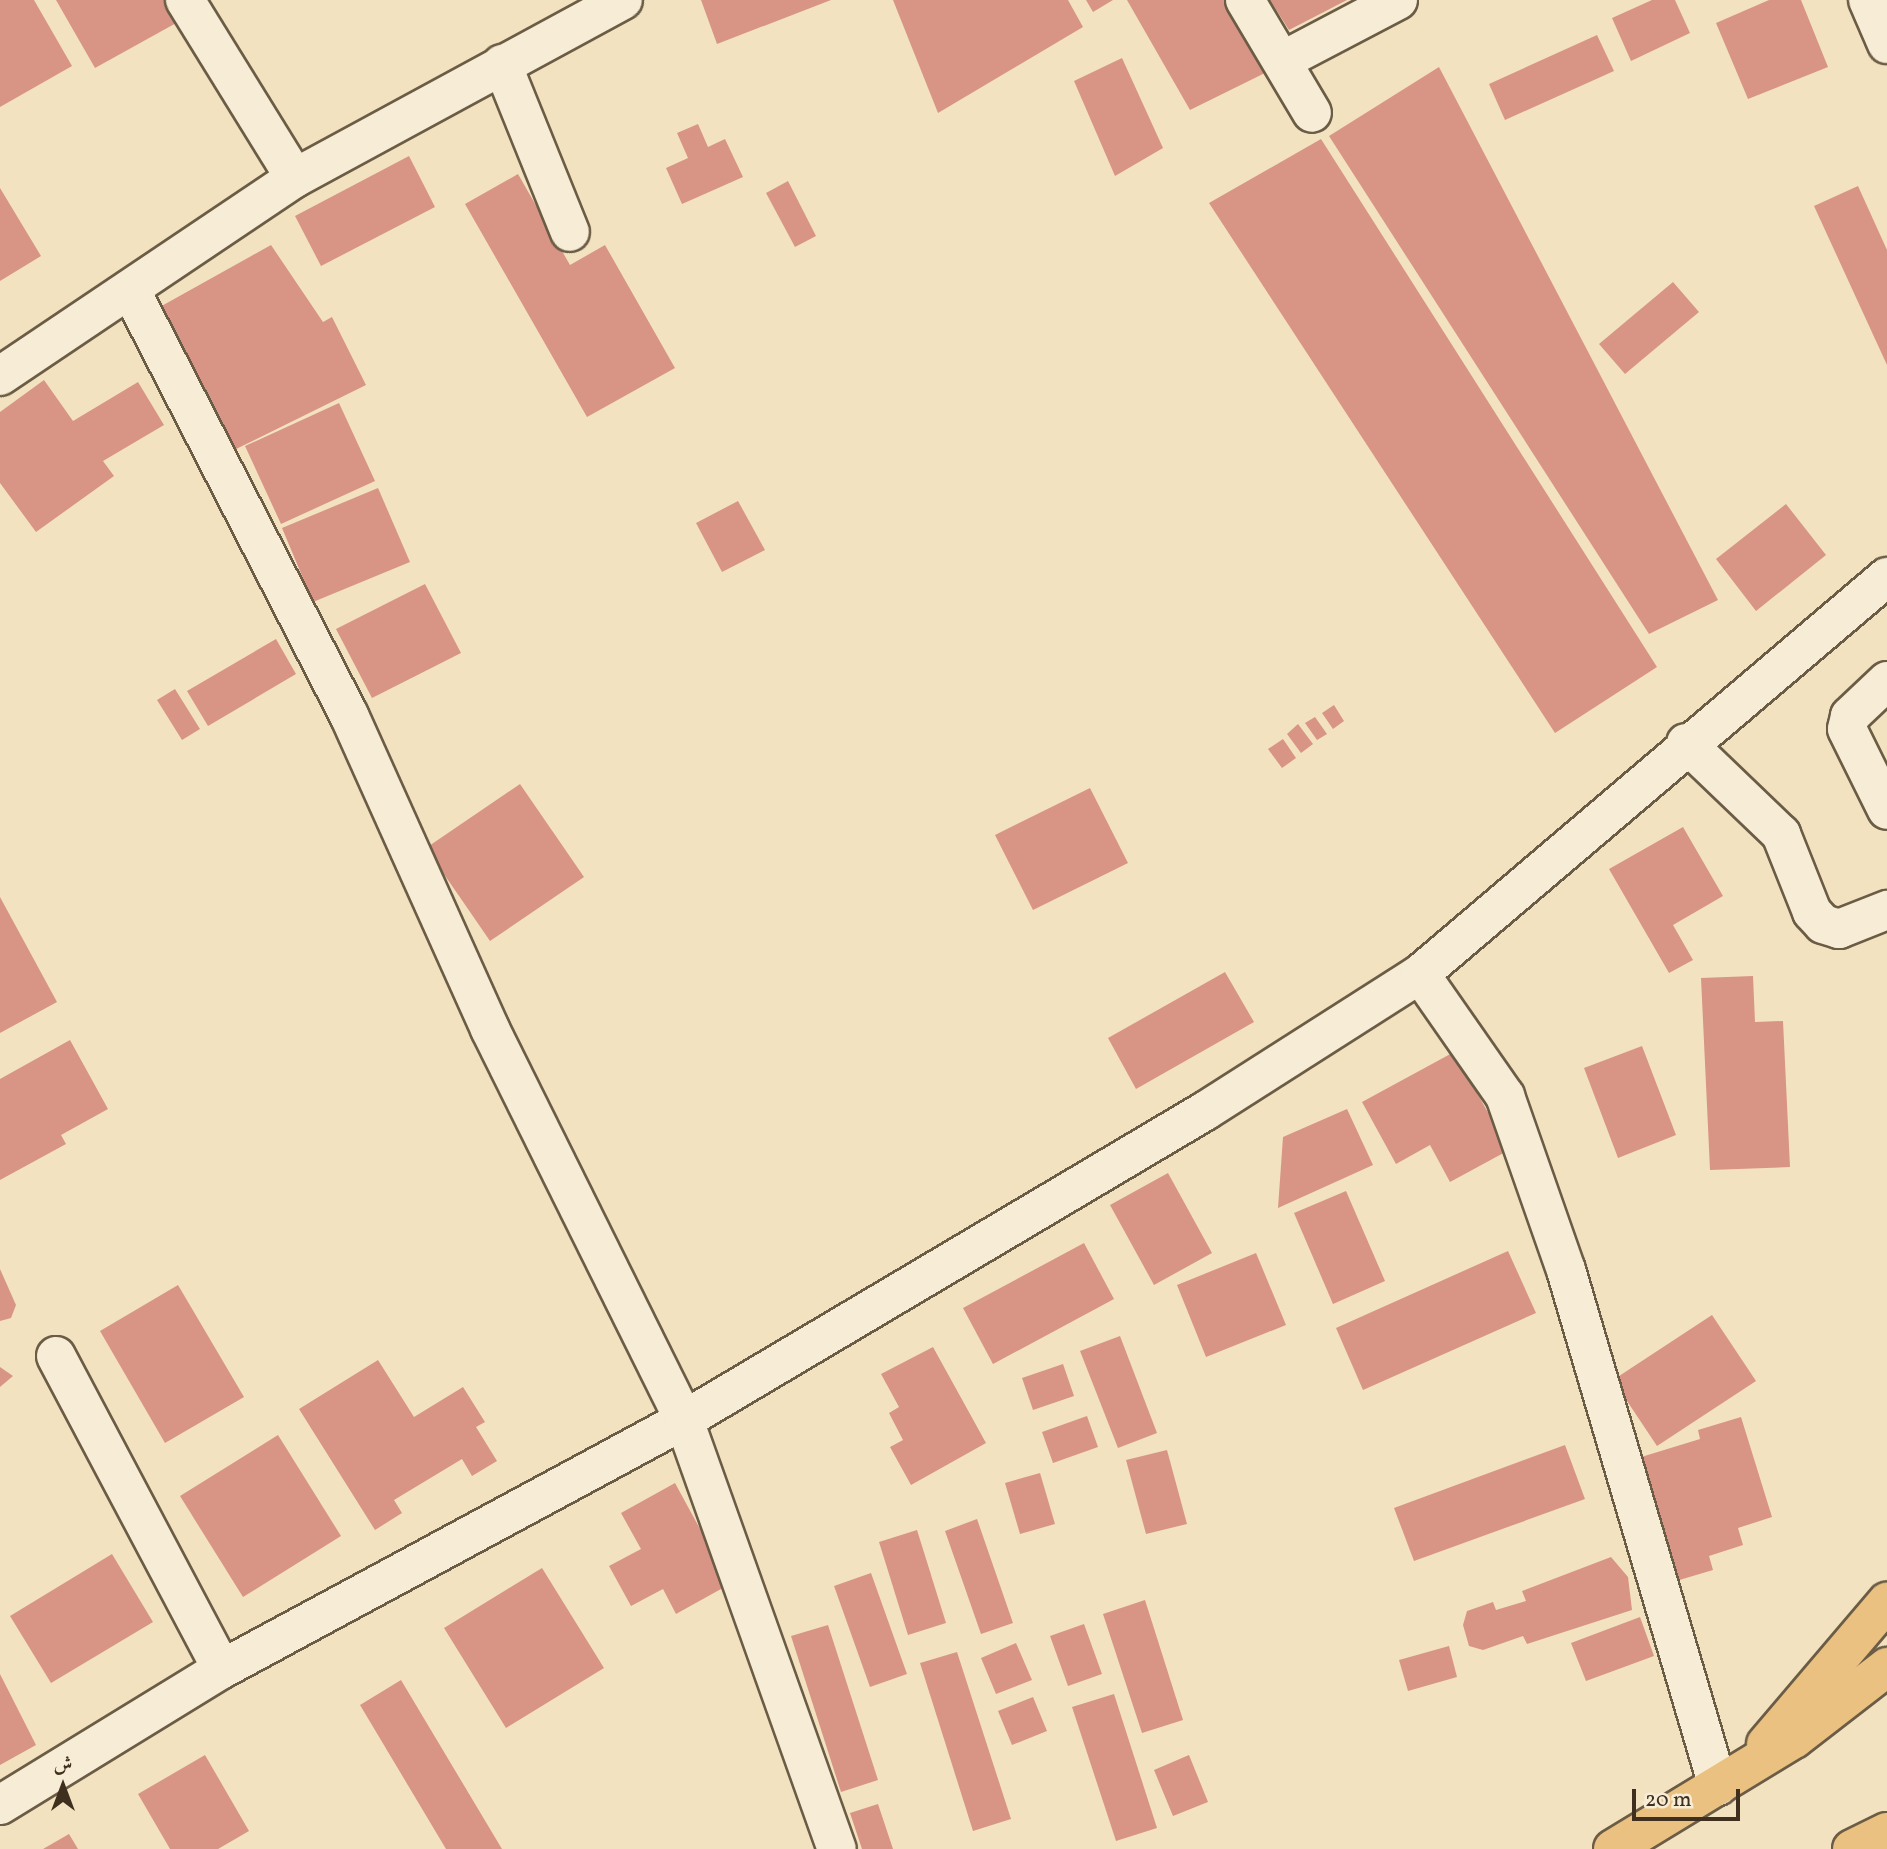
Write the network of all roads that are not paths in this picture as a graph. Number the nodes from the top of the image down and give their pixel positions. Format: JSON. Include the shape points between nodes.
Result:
{"nodes":[{"id":1,"x":185,"y":0,"type":"edge"},
{"id":2,"x":623,"y":0,"type":"edge"},
{"id":3,"x":1245,"y":0,"type":"edge"},
{"id":4,"x":1398,"y":0,"type":"edge"},
{"id":5,"x":1868,"y":0,"type":"edge"},
{"id":6,"x":1887,"y":44,"type":"edge"},
{"id":7,"x":1282,"y":61,"type":"junction"},
{"id":8,"x":502,"y":64,"type":"junction"},
{"id":9,"x":1312,"y":113,"type":"dead end"},
{"id":10,"x":295,"y":178,"type":"junction"},
{"id":11,"x":570,"y":232,"type":"dead end"},
{"id":12,"x":131,"y":291,"type":"junction"},
{"id":13,"x":0,"y":376,"type":"edge"},
{"id":14,"x":1883,"y":587,"type":"edge"},
{"id":15,"x":1884,"y":694,"type":"edge"},
{"id":16,"x":1686,"y":743,"type":"junction"},
{"id":17,"x":1887,"y":810,"type":"edge"},
{"id":18,"x":1887,"y":910,"type":"edge"},
{"id":19,"x":1420,"y":974,"type":"junction"},
{"id":20,"x":56,"y":1356,"type":"dead end"},
{"id":21,"x":684,"y":1420,"type":"junction"},
{"id":22,"x":1887,"y":1602,"type":"edge"},
{"id":23,"x":1887,"y":1667,"type":"edge"},
{"id":24,"x":222,"y":1669,"type":"junction"},
{"id":25,"x":1752,"y":1766,"type":"junction"},
{"id":26,"x":1718,"y":1786,"type":"junction"},
{"id":27,"x":0,"y":1805,"type":"edge"},
{"id":28,"x":1887,"y":1832,"type":"edge"},
{"id":29,"x":837,"y":1849,"type":"edge"},
{"id":30,"x":1613,"y":1849,"type":"edge"},
{"id":31,"x":1852,"y":1849,"type":"edge"}],
"edges":[{"from":1,"to":10,"type":"street"},
{"from":2,"to":8,"type":"street"},
{"from":3,"to":7,"type":"street"},
{"from":4,"to":7,"type":"street"},
{"from":5,"to":6,"type":"street"},
{"from":7,"to":9,"type":"street"},
{"from":8,"to":10,"type":"street"},
{"from":8,"to":11,"type":"street"},
{"from":10,"to":12,"type":"street"},
{"from":12,"to":13,"type":"street"},
{"from":12,"to":21,"type":"street","via":[[349,715],[490,1029]]},
{"from":14,"to":16,"type":"street"},
{"from":15,"to":17,"type":"street","via":[[1850,716],[1847,729]]},
{"from":16,"to":18,"type":"street","via":[[1781,834],[1812,912],[1823,924],[1839,929]]},
{"from":16,"to":19,"type":"street"},
{"from":19,"to":21,"type":"street","via":[[1205,1111]]},
{"from":19,"to":26,"type":"street","via":[[1506,1096],[1566,1270]]},
{"from":20,"to":24,"type":"street"},
{"from":21,"to":24,"type":"street"},
{"from":21,"to":29,"type":"street"},
{"from":22,"to":25,"type":"highway","via":[[1784,1718]]},
{"from":23,"to":25,"type":"highway"},
{"from":24,"to":27,"type":"street"},
{"from":25,"to":26,"type":"highway"},
{"from":26,"to":30,"type":"highway"},
{"from":28,"to":31,"type":"highway"}]}
